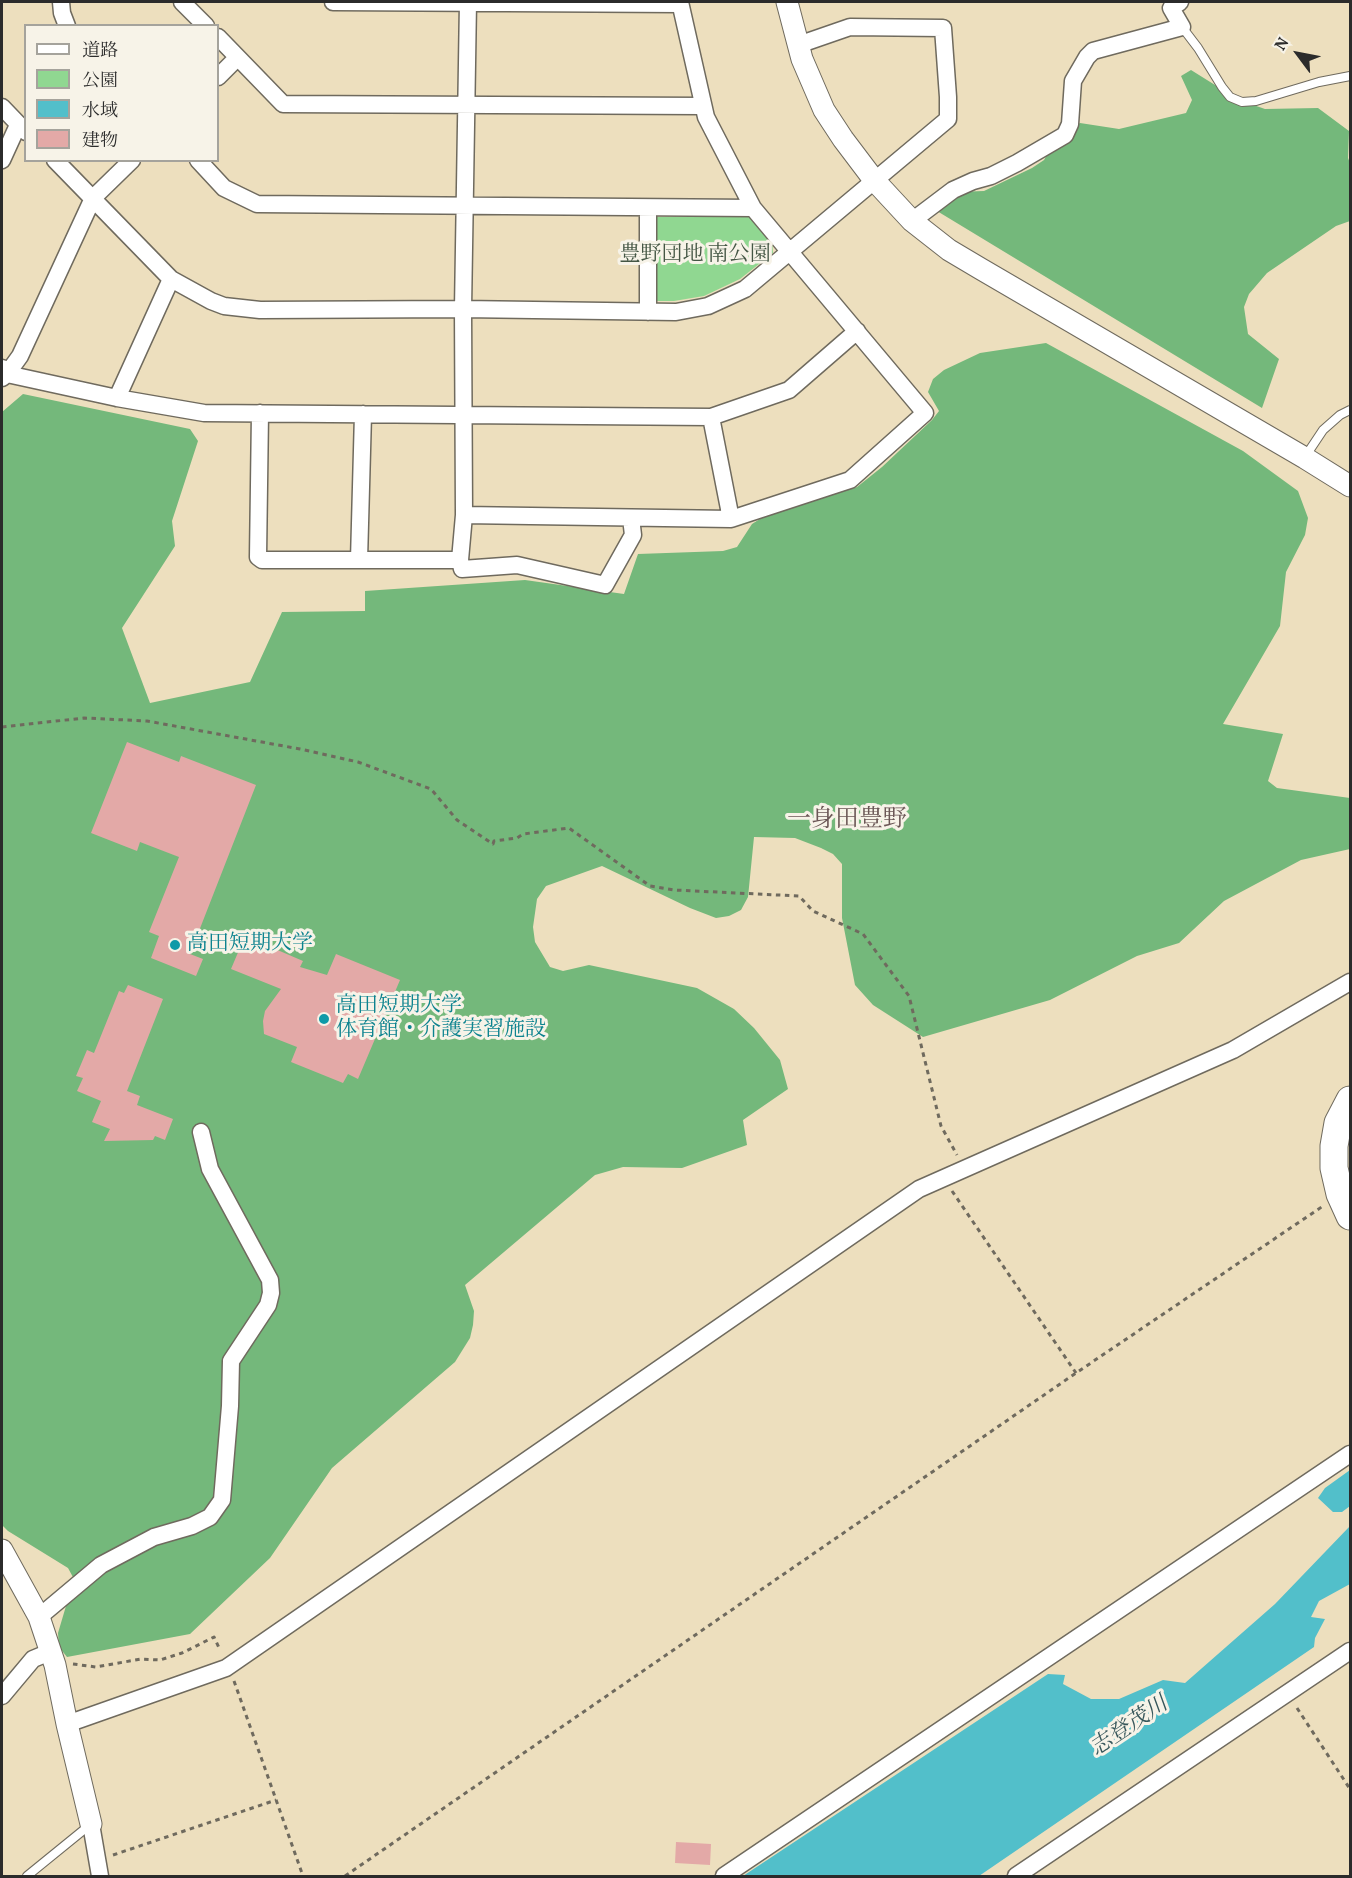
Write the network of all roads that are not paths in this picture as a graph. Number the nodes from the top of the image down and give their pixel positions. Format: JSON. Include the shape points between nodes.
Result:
{"nodes":[{"id":1,"x":61,"y":2,"type":"edge"},
{"id":2,"x":182,"y":2,"type":"edge"},
{"id":3,"x":333,"y":2,"type":"edge"},
{"id":4,"x":468,"y":2,"type":"edge"},
{"id":5,"x":787,"y":2,"type":"edge"},
{"id":6,"x":1180,"y":2,"type":"edge"},
{"id":7,"x":680,"y":3,"type":"edge"},
{"id":8,"x":66,"y":24,"type":"edge"},
{"id":9,"x":204,"y":24,"type":"edge"},
{"id":10,"x":1182,"y":27,"type":"junction"},
{"id":11,"x":219,"y":38,"type":"edge"},
{"id":12,"x":798,"y":45,"type":"junction"},
{"id":13,"x":237,"y":57,"type":"junction"},
{"id":14,"x":219,"y":76,"type":"edge"},
{"id":15,"x":1350,"y":76,"type":"edge"},
{"id":16,"x":467,"y":106,"type":"junction"},
{"id":17,"x":702,"y":106,"type":"junction"},
{"id":18,"x":2,"y":107,"type":"edge"},
{"id":19,"x":22,"y":128,"type":"edge"},
{"id":20,"x":2,"y":160,"type":"edge"},
{"id":21,"x":56,"y":162,"type":"edge"},
{"id":22,"x":130,"y":162,"type":"edge"},
{"id":23,"x":200,"y":162,"type":"edge"},
{"id":24,"x":874,"y":180,"type":"junction"},
{"id":25,"x":93,"y":198,"type":"junction"},
{"id":26,"x":466,"y":207,"type":"junction"},
{"id":27,"x":648,"y":208,"type":"junction"},
{"id":28,"x":753,"y":208,"type":"junction"},
{"id":29,"x":912,"y":220,"type":"junction"},
{"id":30,"x":791,"y":252,"type":"junction"},
{"id":31,"x":171,"y":279,"type":"junction"},
{"id":32,"x":464,"y":309,"type":"junction"},
{"id":33,"x":648,"y":312,"type":"junction"},
{"id":34,"x":857,"y":331,"type":"junction"},
{"id":35,"x":3,"y":373,"type":"edge"},
{"id":36,"x":117,"y":398,"type":"junction"},
{"id":37,"x":1350,"y":410,"type":"edge"},
{"id":38,"x":260,"y":413,"type":"junction"},
{"id":39,"x":363,"y":414,"type":"junction"},
{"id":40,"x":464,"y":415,"type":"junction"},
{"id":41,"x":711,"y":417,"type":"junction"},
{"id":42,"x":1305,"y":458,"type":"junction"},
{"id":43,"x":1350,"y":486,"type":"edge"},
{"id":44,"x":464,"y":515,"type":"junction"},
{"id":45,"x":631,"y":518,"type":"junction"},
{"id":46,"x":731,"y":519,"type":"junction"},
{"id":47,"x":359,"y":560,"type":"junction"},
{"id":48,"x":460,"y":560,"type":"junction"},
{"id":49,"x":1350,"y":982,"type":"edge"},
{"id":50,"x":1350,"y":1100,"type":"edge"},
{"id":51,"x":201,"y":1132,"type":"dead end"},
{"id":52,"x":1346,"y":1205,"type":"edge"},
{"id":53,"x":1350,"y":1454,"type":"edge"},
{"id":54,"x":2,"y":1551,"type":"edge"},
{"id":55,"x":39,"y":1617,"type":"junction"},
{"id":56,"x":1350,"y":1651,"type":"edge"},
{"id":57,"x":52,"y":1657,"type":"junction"},
{"id":58,"x":2,"y":1696,"type":"edge"},
{"id":59,"x":67,"y":1724,"type":"junction"},
{"id":60,"x":90,"y":1824,"type":"junction"},
{"id":61,"x":98,"y":1868,"type":"edge"},
{"id":62,"x":27,"y":1876,"type":"edge"},
{"id":63,"x":724,"y":1876,"type":"edge"},
{"id":64,"x":1016,"y":1876,"type":"edge"}],
"edges":[{"from":1,"to":8,"type":"street"},
{"from":2,"to":9,"type":"street"},
{"from":3,"to":4,"type":"street"},
{"from":4,"to":7,"type":"street"},
{"from":4,"to":16,"type":"street"},
{"from":5,"to":12,"type":"street"},
{"from":6,"to":10,"type":"street","via":[[1171,8]]},
{"from":7,"to":17,"type":"street"},
{"from":10,"to":15,"type":"lane","via":[[1230,97],[1242,102]]},
{"from":10,"to":29,"type":"street","via":[[1094,51],[1073,81],[1070,124],[1065,135],[1017,164],[953,190]]},
{"from":11,"to":13,"type":"street"},
{"from":12,"to":24,"type":"street","via":[[824,110]]},
{"from":12,"to":24,"type":"street","via":[[850,27],[943,28],[948,119]]},
{"from":13,"to":14,"type":"street"},
{"from":13,"to":16,"type":"street","via":[[283,104]]},
{"from":16,"to":17,"type":"street"},
{"from":16,"to":26,"type":"street"},
{"from":17,"to":28,"type":"street"},
{"from":18,"to":19,"type":"street"},
{"from":19,"to":20,"type":"street"},
{"from":21,"to":25,"type":"street"},
{"from":22,"to":25,"type":"street"},
{"from":23,"to":26,"type":"street","via":[[224,188],[257,204]]},
{"from":24,"to":29,"type":"street"},
{"from":24,"to":30,"type":"street"},
{"from":25,"to":31,"type":"street"},
{"from":25,"to":35,"type":"street","via":[[20,356]]},
{"from":26,"to":27,"type":"street"},
{"from":26,"to":32,"type":"street"},
{"from":27,"to":28,"type":"street"},
{"from":27,"to":33,"type":"street"},
{"from":28,"to":30,"type":"street"},
{"from":29,"to":42,"type":"street","via":[[949,250]]},
{"from":30,"to":33,"type":"street","via":[[746,290],[725,300],[676,312]]},
{"from":30,"to":34,"type":"street"},
{"from":31,"to":32,"type":"street","via":[[224,306],[260,310]]},
{"from":31,"to":36,"type":"street"},
{"from":32,"to":33,"type":"street"},
{"from":32,"to":40,"type":"street"},
{"from":34,"to":41,"type":"street","via":[[789,390]]},
{"from":34,"to":46,"type":"street","via":[[926,412],[850,480]]},
{"from":35,"to":36,"type":"street"},
{"from":36,"to":38,"type":"street","via":[[204,413]]},
{"from":37,"to":42,"type":"lane","via":[[1323,430]]},
{"from":38,"to":39,"type":"street"},
{"from":38,"to":47,"type":"street","via":[[258,557],[262,561]]},
{"from":39,"to":40,"type":"street"},
{"from":39,"to":47,"type":"street"},
{"from":40,"to":41,"type":"street"},
{"from":40,"to":44,"type":"street"},
{"from":41,"to":46,"type":"street"},
{"from":42,"to":43,"type":"street"},
{"from":44,"to":45,"type":"street"},
{"from":44,"to":48,"type":"street"},
{"from":45,"to":46,"type":"street"},
{"from":45,"to":48,"type":"street","via":[[633,535],[605,585],[517,565],[462,569]]},
{"from":47,"to":48,"type":"street"},
{"from":49,"to":59,"type":"street","via":[[1233,1050],[919,1189],[228,1666]]},
{"from":50,"to":52,"type":"main road","via":[[1338,1123],[1334,1146],[1334,1168]]},
{"from":51,"to":55,"type":"street","via":[[210,1169],[270,1280],[271,1293],[268,1305],[231,1361],[222,1500],[210,1517],[154,1537],[101,1565]]},
{"from":53,"to":63,"type":"street"},
{"from":54,"to":55,"type":"street"},
{"from":55,"to":57,"type":"street"},
{"from":56,"to":64,"type":"street"},
{"from":57,"to":58,"type":"street","via":[[33,1659]]},
{"from":57,"to":59,"type":"street"},
{"from":59,"to":60,"type":"street"},
{"from":60,"to":61,"type":"street"},
{"from":60,"to":62,"type":"lane"}]}
